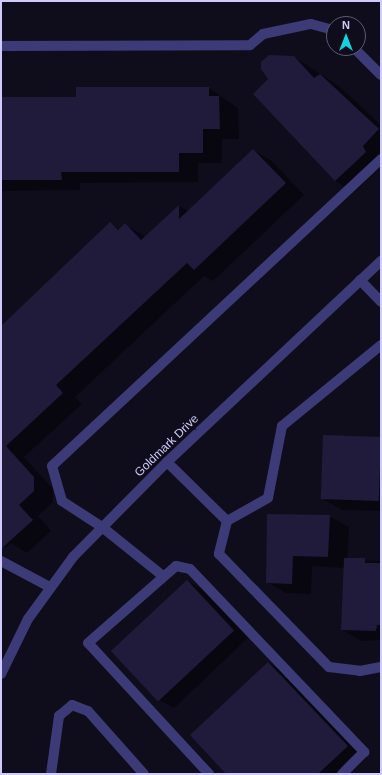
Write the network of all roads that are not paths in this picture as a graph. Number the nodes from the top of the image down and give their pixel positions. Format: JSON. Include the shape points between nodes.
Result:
{"nodes":[{"id":1,"x":326,"y":28,"type":"edge"},
{"id":2,"x":1,"y":46,"type":"edge"},
{"id":3,"x":362,"y":56,"type":"edge"},
{"id":4,"x":381,"y":75,"type":"edge"},
{"id":5,"x":381,"y":159,"type":"edge"},
{"id":6,"x":381,"y":261,"type":"edge"},
{"id":7,"x":360,"y":280,"type":"junction"},
{"id":8,"x":381,"y":302,"type":"edge"},
{"id":9,"x":381,"y":345,"type":"edge"},
{"id":10,"x":167,"y":462,"type":"junction"},
{"id":11,"x":226,"y":521,"type":"junction"},
{"id":12,"x":102,"y":527,"type":"junction"},
{"id":13,"x":1,"y":561,"type":"edge"},
{"id":14,"x":163,"y":576,"type":"junction"},
{"id":15,"x":50,"y":587,"type":"junction"},
{"id":16,"x":381,"y":667,"type":"edge"},
{"id":17,"x":1,"y":674,"type":"edge"},
{"id":18,"x":51,"y":774,"type":"edge"},
{"id":19,"x":144,"y":774,"type":"edge"},
{"id":20,"x":210,"y":774,"type":"edge"},
{"id":21,"x":342,"y":774,"type":"edge"}],
"edges":[{"from":1,"to":2,"type":"street","via":[[311,24],[263,34],[250,45]]},
{"from":3,"to":4,"type":"street"},
{"from":5,"to":12,"type":"street","via":[[52,466],[62,501]]},
{"from":6,"to":7,"type":"street","name":"Goldmark Drive"},
{"from":7,"to":8,"type":"street"},
{"from":7,"to":10,"type":"street","name":"Goldmark Drive"},
{"from":9,"to":11,"type":"street","via":[[282,426],[268,498]]},
{"from":10,"to":11,"type":"street"},
{"from":10,"to":12,"type":"street","name":"Goldmark Drive"},
{"from":11,"to":16,"type":"street","via":[[219,554],[329,667],[360,671]]},
{"from":12,"to":14,"type":"street"},
{"from":12,"to":15,"type":"street","name":"Goldmark Drive"},
{"from":13,"to":15,"type":"street"},
{"from":14,"to":20,"type":"street","via":[[88,643]]},
{"from":14,"to":21,"type":"street","via":[[176,566],[190,569],[364,752]]},
{"from":15,"to":17,"type":"street","name":"Goldmark Drive","via":[[28,620]]},
{"from":18,"to":19,"type":"street","via":[[59,716],[72,705],[88,711]]}]}
